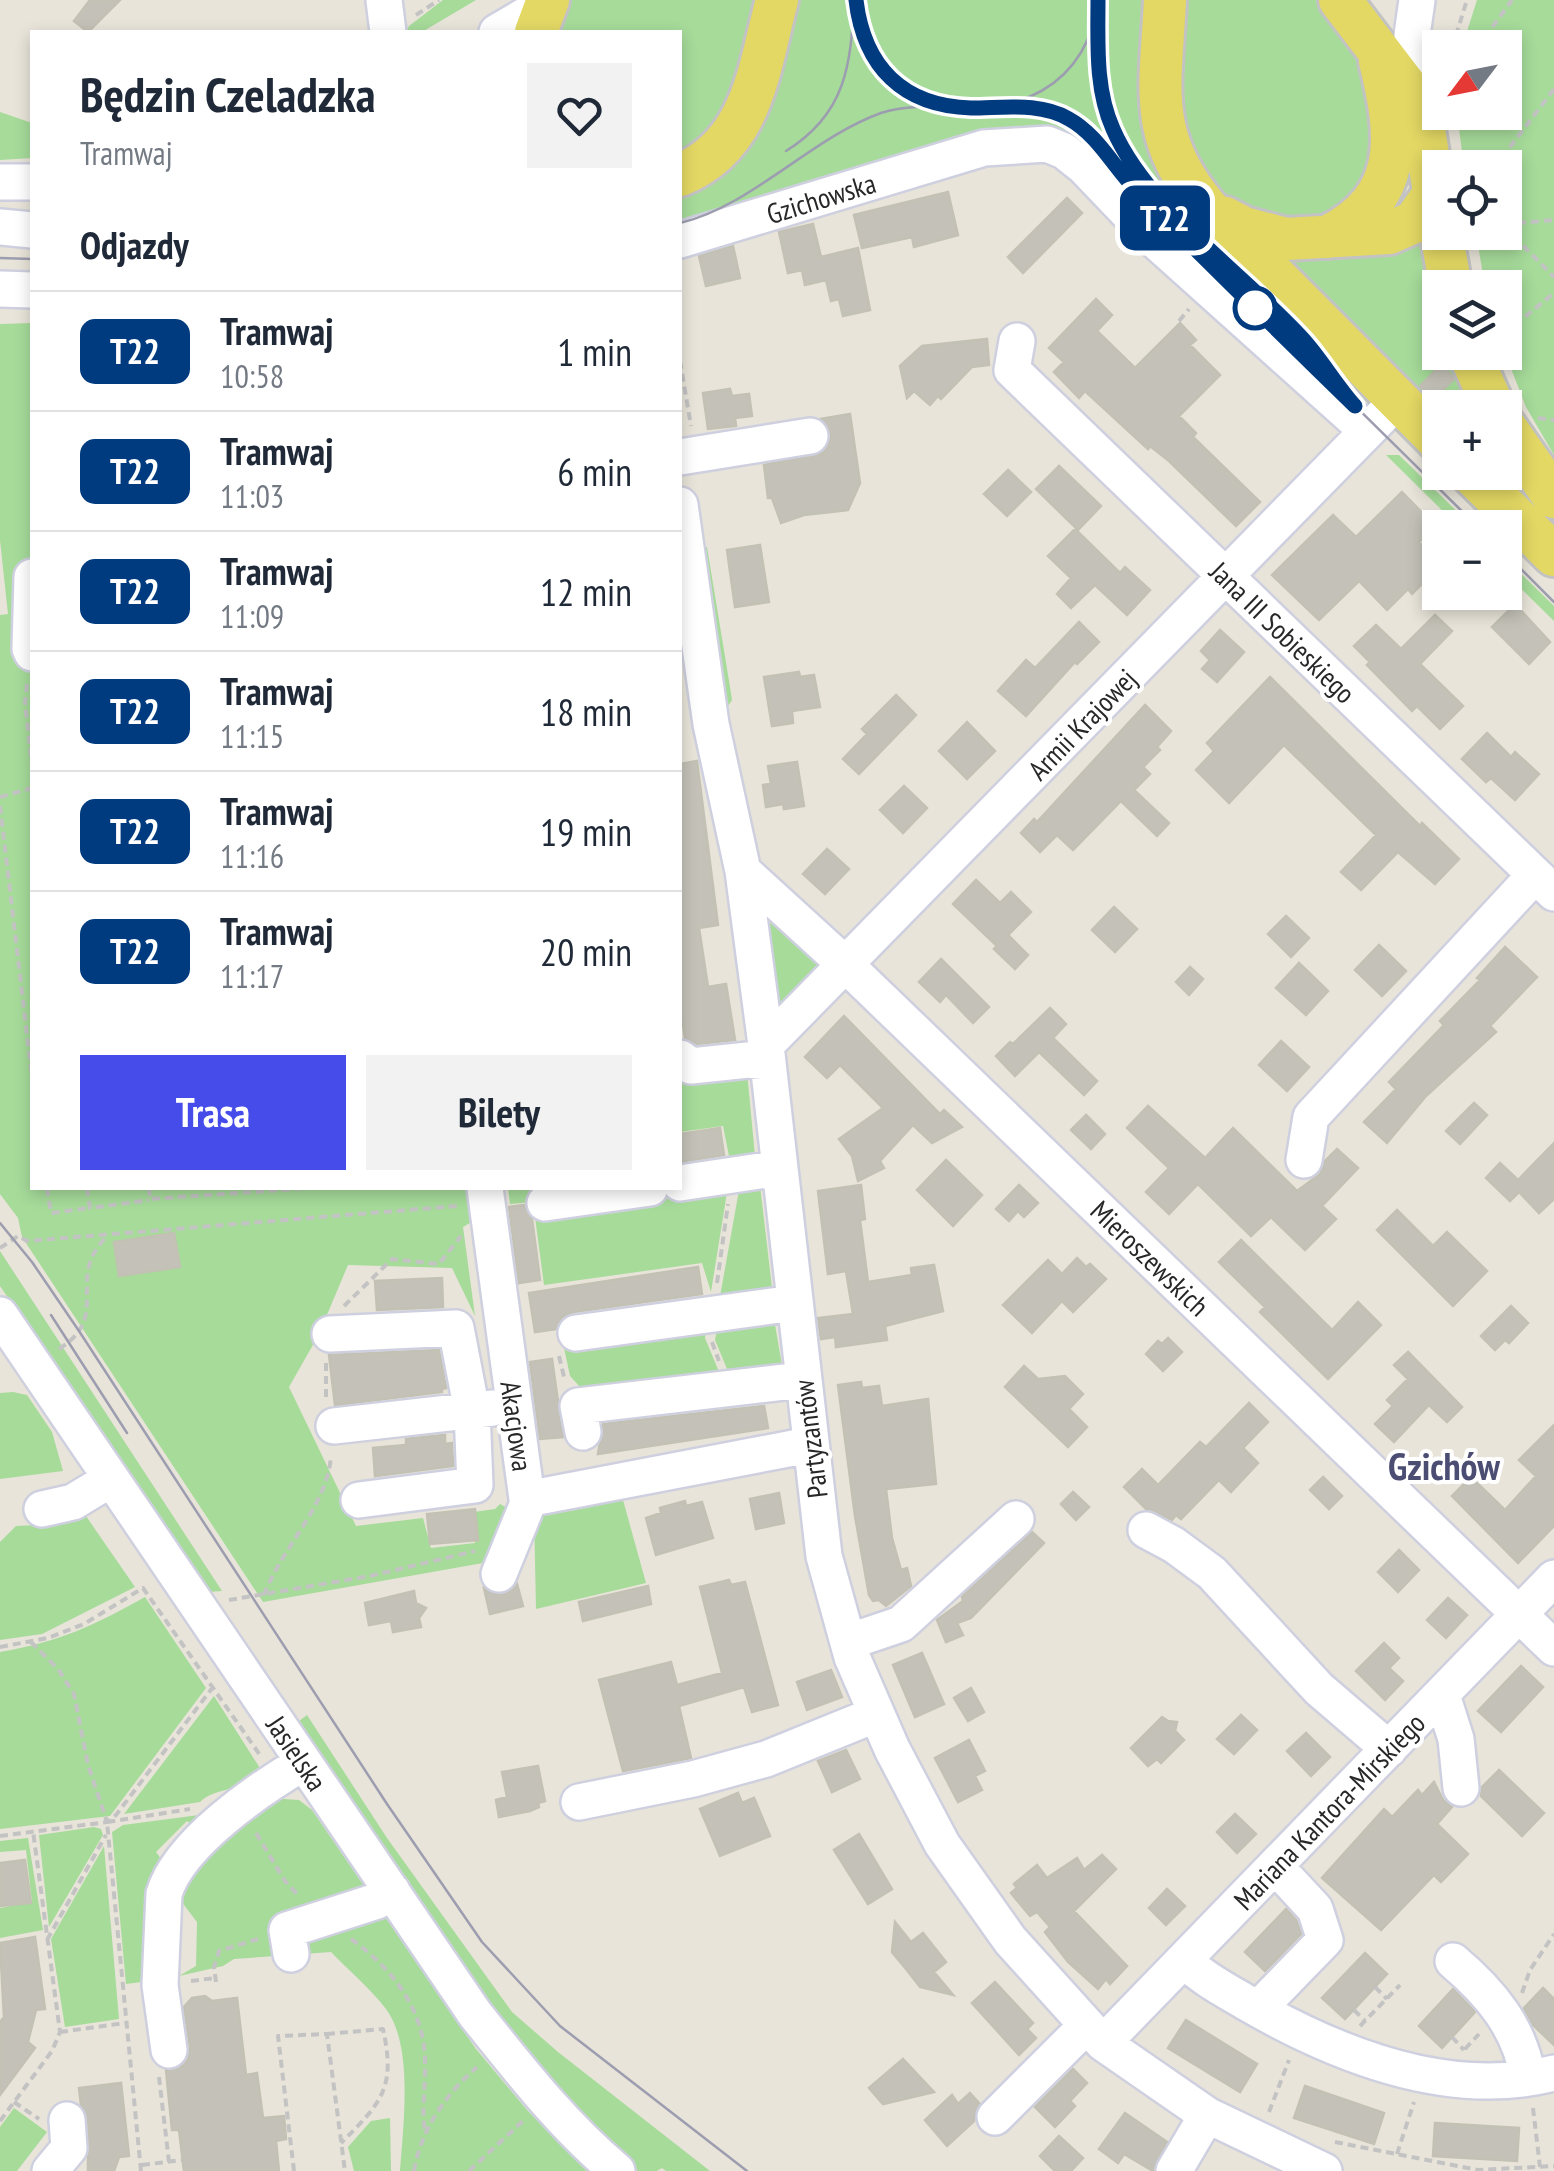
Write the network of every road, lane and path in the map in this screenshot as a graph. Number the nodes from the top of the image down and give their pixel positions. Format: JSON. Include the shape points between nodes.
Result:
{"nodes":[{"id":1,"x":384,"y":0,"type":"edge"},
{"id":2,"x":778,"y":0,"type":"edge"},
{"id":3,"x":1165,"y":0,"type":"edge"},
{"id":4,"x":1340,"y":0,"type":"edge"},
{"id":5,"x":1416,"y":0,"type":"edge"},
{"id":6,"x":1467,"y":0,"type":"edge"},
{"id":7,"x":1512,"y":0,"type":"edge"},
{"id":8,"x":543,"y":12,"type":"edge"},
{"id":9,"x":388,"y":30,"type":"edge"},
{"id":10,"x":502,"y":30,"type":"edge"},
{"id":11,"x":1458,"y":30,"type":"edge"},
{"id":12,"x":1489,"y":30,"type":"edge"},
{"id":13,"x":1376,"y":46,"type":"junction"},
{"id":14,"x":1554,"y":89,"type":"edge"},
{"id":15,"x":1420,"y":105,"type":"junction"},
{"id":16,"x":1427,"y":150,"type":"edge"},
{"id":17,"x":1508,"y":150,"type":"edge"},
{"id":18,"x":682,"y":174,"type":"edge"},
{"id":19,"x":0,"y":182,"type":"edge"},
{"id":20,"x":30,"y":182,"type":"edge"},
{"id":21,"x":1207,"y":208,"type":"junction"},
{"id":22,"x":1554,"y":220,"type":"edge"},
{"id":23,"x":1422,"y":221,"type":"edge"},
{"id":24,"x":1522,"y":224,"type":"edge"},
{"id":25,"x":0,"y":228,"type":"edge"},
{"id":26,"x":30,"y":230,"type":"edge"},
{"id":27,"x":1327,"y":237,"type":"junction"},
{"id":28,"x":682,"y":239,"type":"edge"},
{"id":29,"x":1522,"y":244,"type":"edge"},
{"id":30,"x":1554,"y":277,"type":"edge"},
{"id":31,"x":0,"y":289,"type":"edge"},
{"id":32,"x":30,"y":290,"type":"edge"},
{"id":33,"x":1554,"y":293,"type":"edge"},
{"id":34,"x":1187,"y":311,"type":"dead end"},
{"id":35,"x":1522,"y":318,"type":"edge"},
{"id":36,"x":1179,"y":321,"type":"dead end"},
{"id":37,"x":1014,"y":355,"type":"dead end"},
{"id":38,"x":682,"y":386,"type":"edge"},
{"id":39,"x":1397,"y":401,"type":"junction"},
{"id":40,"x":1354,"y":420,"type":"dead end"},
{"id":41,"x":1422,"y":425,"type":"edge"},
{"id":42,"x":810,"y":436,"type":"dead end"},
{"id":43,"x":1522,"y":452,"type":"edge"},
{"id":44,"x":688,"y":456,"type":"edge"},
{"id":45,"x":1488,"y":490,"type":"edge"},
{"id":46,"x":1554,"y":497,"type":"edge"},
{"id":47,"x":682,"y":533,"type":"edge"},
{"id":48,"x":1554,"y":555,"type":"edge"},
{"id":49,"x":1226,"y":577,"type":"junction"},
{"id":50,"x":30,"y":660,"type":"edge"},
{"id":51,"x":696,"y":727,"type":"edge"},
{"id":52,"x":30,"y":748,"type":"edge"},
{"id":53,"x":30,"y":788,"type":"edge"},
{"id":54,"x":0,"y":796,"type":"edge"},
{"id":55,"x":0,"y":806,"type":"edge"},
{"id":56,"x":742,"y":871,"type":"junction"},
{"id":57,"x":1545,"y":884,"type":"edge"},
{"id":58,"x":846,"y":965,"type":"junction"},
{"id":59,"x":767,"y":1053,"type":"junction"},
{"id":60,"x":682,"y":1060,"type":"edge"},
{"id":61,"x":30,"y":1061,"type":"edge"},
{"id":62,"x":1304,"y":1160,"type":"dead end"},
{"id":63,"x":780,"y":1168,"type":"junction"},
{"id":64,"x":682,"y":1183,"type":"edge"},
{"id":65,"x":47,"y":1190,"type":"edge"},
{"id":66,"x":87,"y":1190,"type":"edge"},
{"id":67,"x":149,"y":1190,"type":"edge"},
{"id":68,"x":283,"y":1190,"type":"edge"},
{"id":69,"x":636,"y":1190,"type":"edge"},
{"id":70,"x":486,"y":1196,"type":"edge"},
{"id":71,"x":150,"y":1200,"type":"junction"},
{"id":72,"x":545,"y":1203,"type":"dead end"},
{"id":73,"x":90,"y":1208,"type":"junction"},
{"id":74,"x":107,"y":1235,"type":"junction"},
{"id":75,"x":0,"y":1248,"type":"edge"},
{"id":76,"x":794,"y":1303,"type":"junction"},
{"id":77,"x":0,"y":1316,"type":"edge"},
{"id":78,"x":330,"y":1334,"type":"junction"},
{"id":79,"x":576,"y":1334,"type":"joint"},
{"id":80,"x":57,"y":1350,"type":"dead end"},
{"id":81,"x":802,"y":1380,"type":"junction"},
{"id":82,"x":514,"y":1404,"type":"junction"},
{"id":83,"x":472,"y":1411,"type":"junction"},
{"id":84,"x":581,"y":1419,"type":"joint"},
{"id":85,"x":334,"y":1426,"type":"junction"},
{"id":86,"x":810,"y":1445,"type":"junction"},
{"id":87,"x":111,"y":1479,"type":"junction"},
{"id":88,"x":530,"y":1498,"type":"junction"},
{"id":89,"x":359,"y":1500,"type":"dead end"},
{"id":90,"x":42,"y":1509,"type":"dead end"},
{"id":91,"x":1016,"y":1519,"type":"dead end"},
{"id":92,"x":1146,"y":1530,"type":"dead end"},
{"id":93,"x":489,"y":1562,"type":"joint"},
{"id":94,"x":1554,"y":1578,"type":"edge"},
{"id":95,"x":264,"y":1595,"type":"junction"},
{"id":96,"x":226,"y":1606,"type":"dead end"},
{"id":97,"x":1519,"y":1614,"type":"junction"},
{"id":98,"x":170,"y":1626,"type":"dead end"},
{"id":99,"x":30,"y":1641,"type":"junction"},
{"id":100,"x":848,"y":1642,"type":"junction"},
{"id":101,"x":0,"y":1647,"type":"edge"},
{"id":102,"x":1554,"y":1648,"type":"edge"},
{"id":103,"x":213,"y":1687,"type":"dead end"},
{"id":104,"x":1442,"y":1694,"type":"junction"},
{"id":105,"x":876,"y":1714,"type":"junction"},
{"id":106,"x":1389,"y":1749,"type":"junction"},
{"id":107,"x":304,"y":1763,"type":"junction"},
{"id":108,"x":1461,"y":1788,"type":"dead end"},
{"id":109,"x":579,"y":1802,"type":"dead end"},
{"id":110,"x":234,"y":1810,"type":"junction"},
{"id":111,"x":107,"y":1822,"type":"junction"},
{"id":112,"x":33,"y":1832,"type":"junction"},
{"id":113,"x":108,"y":1833,"type":"dead end"},
{"id":114,"x":0,"y":1836,"type":"edge"},
{"id":115,"x":1275,"y":1866,"type":"junction"},
{"id":116,"x":392,"y":1891,"type":"junction"},
{"id":117,"x":323,"y":1919,"type":"junction"},
{"id":118,"x":1554,"y":1934,"type":"edge"},
{"id":119,"x":47,"y":1940,"type":"junction"},
{"id":120,"x":289,"y":1942,"type":"joint"},
{"id":121,"x":1184,"y":1960,"type":"junction"},
{"id":122,"x":1453,"y":1961,"type":"dead end"},
{"id":123,"x":216,"y":1982,"type":"dead end"},
{"id":124,"x":1400,"y":1985,"type":"dead end"},
{"id":125,"x":1375,"y":1987,"type":"dead end"},
{"id":126,"x":1387,"y":1999,"type":"junction"},
{"id":127,"x":1258,"y":2009,"type":"junction"},
{"id":128,"x":1354,"y":2010,"type":"dead end"},
{"id":129,"x":1504,"y":2014,"type":"junction"},
{"id":130,"x":1365,"y":2020,"type":"junction"},
{"id":131,"x":125,"y":2023,"type":"dead end"},
{"id":132,"x":60,"y":2032,"type":"junction"},
{"id":133,"x":1300,"y":2032,"type":"junction"},
{"id":134,"x":327,"y":2034,"type":"junction"},
{"id":135,"x":1095,"y":2034,"type":"junction"},
{"id":136,"x":1452,"y":2037,"type":"dead end"},
{"id":137,"x":1339,"y":2048,"type":"junction"},
{"id":138,"x":169,"y":2050,"type":"dead end"},
{"id":139,"x":488,"y":2058,"type":"dead end"},
{"id":140,"x":1424,"y":2074,"type":"junction"},
{"id":141,"x":1541,"y":2076,"type":"edge"},
{"id":142,"x":14,"y":2102,"type":"junction"},
{"id":143,"x":533,"y":2112,"type":"dead end"},
{"id":144,"x":1207,"y":2116,"type":"junction"},
{"id":145,"x":995,"y":2117,"type":"dead end"},
{"id":146,"x":1268,"y":2117,"type":"dead end"},
{"id":147,"x":0,"y":2121,"type":"edge"},
{"id":148,"x":56,"y":2122,"type":"joint"},
{"id":149,"x":426,"y":2132,"type":"junction"},
{"id":150,"x":341,"y":2143,"type":"junction"},
{"id":151,"x":1397,"y":2154,"type":"junction"},
{"id":152,"x":1330,"y":2156,"type":"edge"},
{"id":153,"x":182,"y":2160,"type":"dead end"},
{"id":154,"x":140,"y":2165,"type":"dead end"},
{"id":155,"x":1554,"y":2166,"type":"edge"},
{"id":156,"x":1540,"y":2167,"type":"junction"},
{"id":157,"x":50,"y":2171,"type":"edge"},
{"id":158,"x":294,"y":2171,"type":"edge"},
{"id":159,"x":345,"y":2171,"type":"edge"},
{"id":160,"x":414,"y":2171,"type":"edge"},
{"id":161,"x":469,"y":2171,"type":"edge"},
{"id":162,"x":616,"y":2171,"type":"edge"},
{"id":163,"x":1174,"y":2171,"type":"edge"}],
"edges":[{"from":1,"to":9,"type":"street"},
{"from":2,"to":18,"type":"main road","via":[[742,120],[718,150]]},
{"from":3,"to":21,"type":"main road","via":[[1162,123],[1174,160]]},
{"from":4,"to":13,"type":"main road"},
{"from":5,"to":15,"type":"street","via":[[1412,35]]},
{"from":6,"to":11,"type":"path"},
{"from":7,"to":12,"type":"path"},
{"from":8,"to":10,"type":"street"},
{"from":13,"to":15,"type":"main road"},
{"from":13,"to":27,"type":"main road","via":[[1393,159],[1368,208]]},
{"from":14,"to":17,"type":"path"},
{"from":15,"to":16,"type":"main road"},
{"from":19,"to":20,"type":"street"},
{"from":21,"to":27,"type":"main road","via":[[1268,236]]},
{"from":21,"to":39,"type":"main road"},
{"from":22,"to":24,"type":"path"},
{"from":23,"to":27,"type":"main road","via":[[1389,233]]},
{"from":25,"to":26,"type":"street"},
{"from":28,"to":40,"type":"street","name":"Gzichowska","via":[[961,156],[1047,144],[1064,150]]},
{"from":29,"to":30,"type":"path"},
{"from":31,"to":32,"type":"street"},
{"from":33,"to":35,"type":"path"},
{"from":34,"to":36,"type":"path"},
{"from":37,"to":49,"type":"street","name":"Jana III Sobieskiego"},
{"from":38,"to":44,"type":"path"},
{"from":39,"to":41,"type":"main road"},
{"from":39,"to":49,"type":"street","name":"Armii Krajowej"},
{"from":42,"to":44,"type":"street"},
{"from":43,"to":46,"type":"main road"},
{"from":45,"to":48,"type":"main road"},
{"from":47,"to":51,"type":"street","name":"Partyzantów"},
{"from":49,"to":57,"type":"street","name":"Jana III Sobieskiego"},
{"from":49,"to":58,"type":"street","name":"Armii Krajowej"},
{"from":50,"to":52,"type":"path"},
{"from":51,"to":56,"type":"street","name":"Partyzantów"},
{"from":53,"to":54,"type":"path"},
{"from":55,"to":61,"type":"path"},
{"from":56,"to":58,"type":"street","name":"Mieroszewskich"},
{"from":56,"to":59,"type":"street","name":"Partyzantów"},
{"from":57,"to":62,"type":"street","via":[[1311,1117]]},
{"from":58,"to":59,"type":"street","name":"Armii Krajowej"},
{"from":58,"to":97,"type":"street","name":"Mieroszewskich"},
{"from":59,"to":60,"type":"street","via":[[690,1066]]},
{"from":59,"to":63,"type":"street","name":"Partyzantów"},
{"from":63,"to":64,"type":"street"},
{"from":63,"to":76,"type":"street","name":"Partyzantów"},
{"from":65,"to":73,"type":"path","via":[[51,1213]]},
{"from":66,"to":73,"type":"path"},
{"from":67,"to":71,"type":"path"},
{"from":68,"to":71,"type":"path"},
{"from":69,"to":72,"type":"street"},
{"from":70,"to":74,"type":"path"},
{"from":70,"to":78,"type":"path","via":[[439,1264],[392,1260],[346,1301]]},
{"from":70,"to":82,"type":"street","name":"Akacjowa"},
{"from":71,"to":73,"type":"path"},
{"from":74,"to":75,"type":"path","via":[[27,1241],[18,1236]]},
{"from":74,"to":80,"type":"path","via":[[92,1256],[87,1316]]},
{"from":76,"to":79,"type":"street"},
{"from":76,"to":81,"type":"street","name":"Partyzantów"},
{"from":77,"to":87,"type":"street","name":"Jasielska"},
{"from":78,"to":83,"type":"street","via":[[456,1328]]},
{"from":78,"to":85,"type":"path","via":[[326,1406],[335,1411]]},
{"from":79,"to":84,"type":"path","via":[[554,1337]]},
{"from":81,"to":84,"type":"street"},
{"from":81,"to":86,"type":"street","name":"Partyzantów"},
{"from":82,"to":83,"type":"street"},
{"from":82,"to":88,"type":"street","name":"Akacjowa"},
{"from":83,"to":85,"type":"street"},
{"from":83,"to":89,"type":"street","via":[[474,1486]]},
{"from":85,"to":95,"type":"path","via":[[319,1500]]},
{"from":86,"to":88,"type":"street","name":"Akacjowa"},
{"from":86,"to":100,"type":"street","name":"Partyzantów","via":[[824,1556]]},
{"from":87,"to":90,"type":"street","via":[[73,1502]]},
{"from":87,"to":107,"type":"street","name":"Jasielska"},
{"from":88,"to":93,"type":"street"},
{"from":91,"to":100,"type":"street","via":[[901,1624]]},
{"from":92,"to":106,"type":"street","via":[[1212,1573],[1318,1688]]},
{"from":93,"to":95,"type":"path"},
{"from":94,"to":97,"type":"street","name":"Mariana Kantora-Mirskiego"},
{"from":95,"to":96,"type":"path","via":[[224,1601]]},
{"from":97,"to":102,"type":"street","name":"Mieroszewskich"},
{"from":97,"to":104,"type":"street","name":"Mariana Kantora-Mirskiego"},
{"from":98,"to":99,"type":"path","via":[[143,1588],[84,1624]]},
{"from":99,"to":101,"type":"path"},
{"from":99,"to":111,"type":"path","via":[[74,1694]]},
{"from":100,"to":105,"type":"street","name":"Partyzantów"},
{"from":103,"to":111,"type":"path"},
{"from":104,"to":106,"type":"street","name":"Mariana Kantora-Mirskiego"},
{"from":104,"to":108,"type":"street"},
{"from":105,"to":109,"type":"street","via":[[766,1758]]},
{"from":105,"to":135,"type":"street","name":"Partyzantów","via":[[942,1844],[1010,1940]]},
{"from":106,"to":115,"type":"street","name":"Mariana Kantora-Mirskiego"},
{"from":107,"to":110,"type":"street"},
{"from":107,"to":116,"type":"street","name":"Jasielska"},
{"from":110,"to":117,"type":"path","via":[[248,1820],[285,1881]]},
{"from":110,"to":138,"type":"street","via":[[192,1851],[164,1894],[160,1984]]},
{"from":111,"to":112,"type":"path"},
{"from":112,"to":114,"type":"path"},
{"from":112,"to":119,"type":"path"},
{"from":113,"to":119,"type":"path"},
{"from":115,"to":121,"type":"street","name":"Mariana Kantora-Mirskiego"},
{"from":115,"to":127,"type":"street","via":[[1315,1909],[1325,1940]]},
{"from":116,"to":117,"type":"street"},
{"from":116,"to":162,"type":"street","name":"Jasielska","via":[[530,2084]]},
{"from":117,"to":120,"type":"street"},
{"from":117,"to":149,"type":"path","via":[[378,1961],[414,2008],[426,2063]]},
{"from":118,"to":129,"type":"path"},
{"from":119,"to":132,"type":"path"},
{"from":120,"to":123,"type":"path","via":[[219,1951]]},
{"from":121,"to":127,"type":"street"},
{"from":121,"to":135,"type":"street","name":"Mariana Kantora-Mirskiego"},
{"from":122,"to":129,"type":"street"},
{"from":124,"to":126,"type":"path"},
{"from":125,"to":126,"type":"path"},
{"from":126,"to":130,"type":"path"},
{"from":127,"to":133,"type":"street"},
{"from":128,"to":130,"type":"path"},
{"from":129,"to":136,"type":"path","via":[[1464,2050]]},
{"from":129,"to":141,"type":"street"},
{"from":130,"to":137,"type":"path"},
{"from":131,"to":132,"type":"path"},
{"from":132,"to":142,"type":"path"},
{"from":133,"to":137,"type":"street"},
{"from":133,"to":146,"type":"path"},
{"from":134,"to":150,"type":"path"},
{"from":134,"to":150,"type":"path","via":[[383,2029],[390,2058],[386,2086]]},
{"from":134,"to":158,"type":"path","via":[[278,2036]]},
{"from":135,"to":144,"type":"street","name":"Partyzantów"},
{"from":135,"to":145,"type":"street","name":"Mariana Kantora-Mirskiego"},
{"from":137,"to":140,"type":"street"},
{"from":139,"to":149,"type":"path","via":[[465,2077]]},
{"from":140,"to":141,"type":"street","via":[[1497,2082]]},
{"from":140,"to":151,"type":"path"},
{"from":141,"to":156,"type":"path"},
{"from":142,"to":147,"type":"path"},
{"from":142,"to":148,"type":"path"},
{"from":143,"to":161,"type":"path"},
{"from":144,"to":152,"type":"street","name":"Partyzantów"},
{"from":144,"to":163,"type":"street"},
{"from":148,"to":157,"type":"street","via":[[69,2148]]},
{"from":149,"to":160,"type":"path"},
{"from":150,"to":159,"type":"path"},
{"from":151,"to":152,"type":"path"},
{"from":151,"to":156,"type":"path","via":[[1478,2170]]},
{"from":153,"to":154,"type":"path"},
{"from":155,"to":156,"type":"path"}]}
